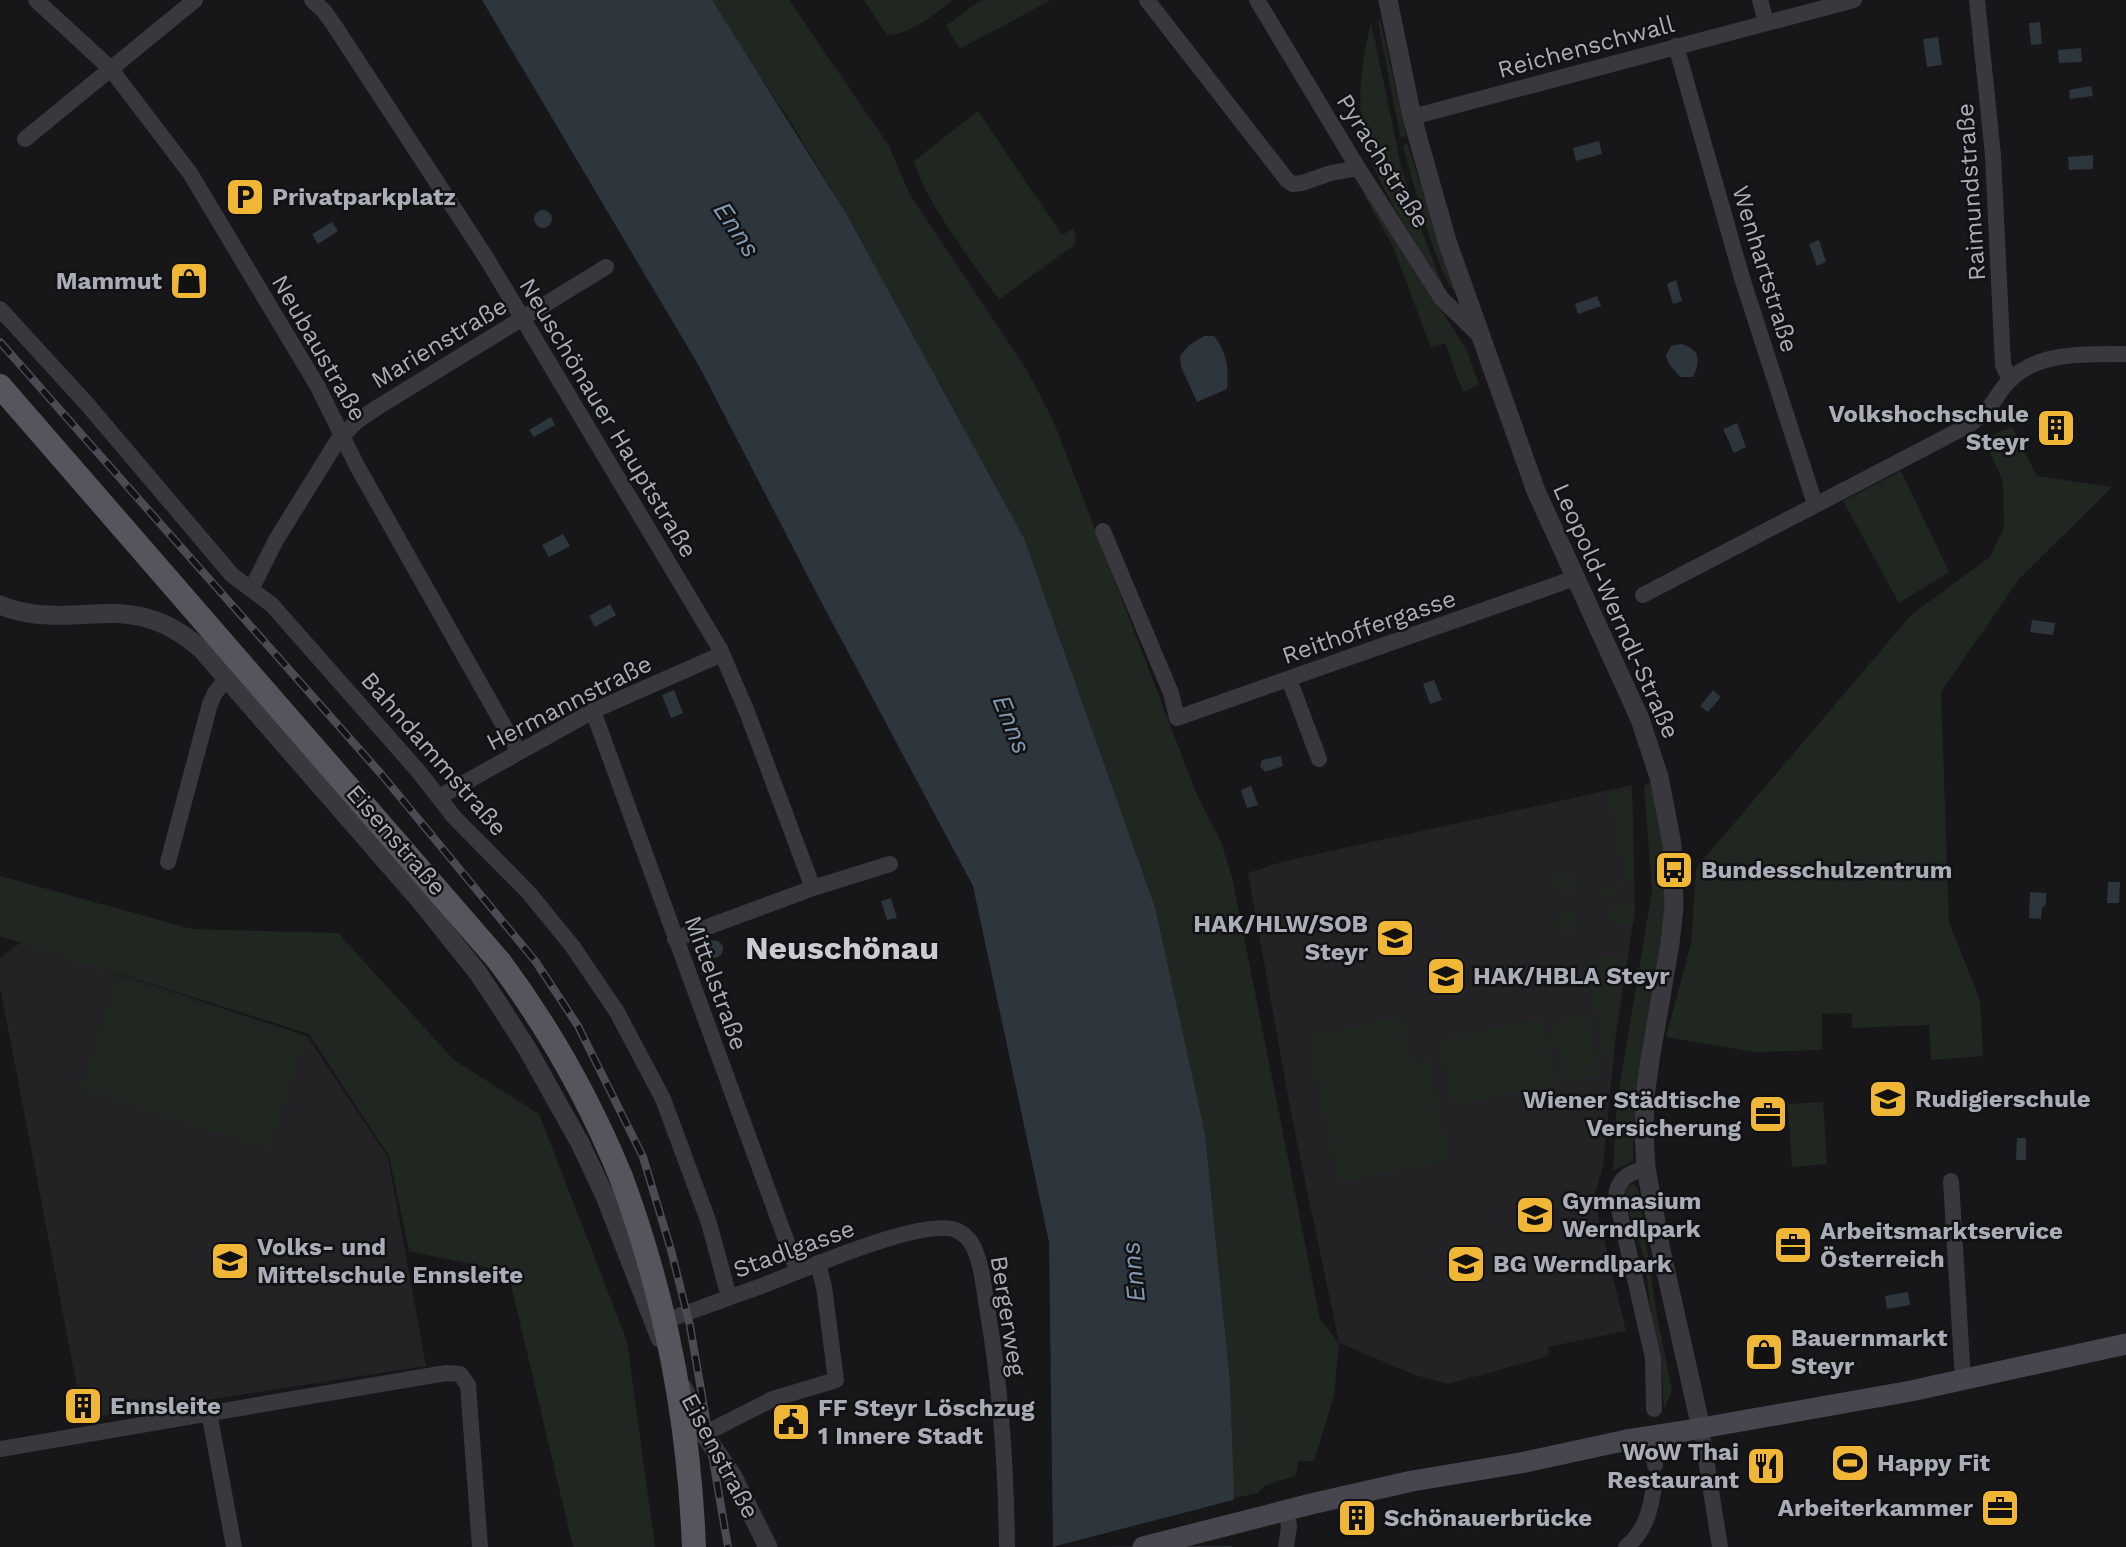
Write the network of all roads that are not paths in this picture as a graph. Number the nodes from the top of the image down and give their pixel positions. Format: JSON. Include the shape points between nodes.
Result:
{"nodes":[{"id":1,"x":36,"y":0,"type":"edge"},
{"id":2,"x":195,"y":0,"type":"edge"},
{"id":3,"x":312,"y":0,"type":"edge"},
{"id":4,"x":1147,"y":0,"type":"edge"},
{"id":5,"x":1257,"y":0,"type":"edge"},
{"id":6,"x":1388,"y":0,"type":"edge"},
{"id":7,"x":1760,"y":0,"type":"edge"},
{"id":8,"x":1854,"y":0,"type":"edge"},
{"id":9,"x":1977,"y":0,"type":"edge"},
{"id":10,"x":1766,"y":22,"type":"junction"},
{"id":11,"x":1676,"y":46,"type":"junction"},
{"id":12,"x":110,"y":68,"type":"junction"},
{"id":13,"x":1412,"y":117,"type":"junction"},
{"id":14,"x":25,"y":139,"type":"dead end"},
{"id":15,"x":1358,"y":168,"type":"junction"},
{"id":16,"x":606,"y":267,"type":"dead end"},
{"id":17,"x":0,"y":309,"type":"edge"},
{"id":18,"x":522,"y":320,"type":"junction"},
{"id":19,"x":1481,"y":337,"type":"junction"},
{"id":20,"x":2126,"y":354,"type":"edge"},
{"id":21,"x":2010,"y":380,"type":"junction"},
{"id":22,"x":0,"y":386,"type":"edge"},
{"id":23,"x":343,"y":434,"type":"junction"},
{"id":24,"x":1815,"y":503,"type":"junction"},
{"id":25,"x":1103,"y":531,"type":"dead end"},
{"id":26,"x":1575,"y":578,"type":"junction"},
{"id":27,"x":252,"y":588,"type":"junction"},
{"id":28,"x":1643,"y":595,"type":"dead end"},
{"id":29,"x":0,"y":605,"type":"edge"},
{"id":30,"x":722,"y":654,"type":"junction"},
{"id":31,"x":227,"y":678,"type":"junction"},
{"id":32,"x":1289,"y":679,"type":"junction"},
{"id":33,"x":593,"y":711,"type":"junction"},
{"id":34,"x":519,"y":751,"type":"junction"},
{"id":35,"x":1319,"y":759,"type":"dead end"},
{"id":36,"x":439,"y":797,"type":"junction"},
{"id":37,"x":168,"y":862,"type":"dead end"},
{"id":38,"x":890,"y":864,"type":"dead end"},
{"id":39,"x":813,"y":888,"type":"junction"},
{"id":40,"x":675,"y":939,"type":"junction"},
{"id":41,"x":1646,"y":1168,"type":"junction"},
{"id":42,"x":1951,"y":1181,"type":"dead end"},
{"id":43,"x":952,"y":1228,"type":"joint"},
{"id":44,"x":818,"y":1263,"type":"junction"},
{"id":45,"x":797,"y":1270,"type":"junction"},
{"id":46,"x":729,"y":1297,"type":"junction"},
{"id":47,"x":654,"y":1325,"type":"junction"},
{"id":48,"x":2126,"y":1344,"type":"edge"},
{"id":49,"x":1964,"y":1380,"type":"junction"},
{"id":50,"x":1654,"y":1409,"type":"dead end"},
{"id":51,"x":209,"y":1412,"type":"junction"},
{"id":52,"x":1693,"y":1429,"type":"junction"},
{"id":53,"x":704,"y":1434,"type":"junction"},
{"id":54,"x":0,"y":1448,"type":"edge"},
{"id":55,"x":1655,"y":1467,"type":"dead end"},
{"id":56,"x":1287,"y":1510,"type":"junction"},
{"id":57,"x":234,"y":1547,"type":"edge"},
{"id":58,"x":480,"y":1547,"type":"edge"},
{"id":59,"x":694,"y":1547,"type":"edge"},
{"id":60,"x":768,"y":1547,"type":"edge"},
{"id":61,"x":1007,"y":1547,"type":"edge"},
{"id":62,"x":1143,"y":1547,"type":"edge"},
{"id":63,"x":1286,"y":1547,"type":"edge"},
{"id":64,"x":1626,"y":1547,"type":"edge"},
{"id":65,"x":1720,"y":1547,"type":"edge"}],
"edges":[{"from":1,"to":12,"type":"street","name":"Neubaustraße"},
{"from":2,"to":12,"type":"street"},
{"from":3,"to":18,"type":"street","name":"Neuschönauer Hauptstraße","via":[[334,25],[447,196]]},
{"from":4,"to":15,"type":"street","via":[[1287,180],[1301,183]]},
{"from":5,"to":15,"type":"street","name":"Pyrachstraße"},
{"from":6,"to":13,"type":"street","name":"Leopold-Werndl-Straße"},
{"from":7,"to":10,"type":"street"},
{"from":8,"to":10,"type":"street","name":"Reichenschwall"},
{"from":9,"to":21,"type":"street","name":"Raimundstraße","via":[[1993,155],[2003,365]]},
{"from":10,"to":11,"type":"street","name":"Reichenschwall"},
{"from":11,"to":13,"type":"street","name":"Reichenschwall"},
{"from":11,"to":24,"type":"street","name":"Wenhartstraße","via":[[1742,278]]},
{"from":12,"to":14,"type":"street"},
{"from":12,"to":23,"type":"street","name":"Neubaustraße","via":[[190,173]]},
{"from":13,"to":19,"type":"street","name":"Leopold-Werndl-Straße"},
{"from":15,"to":19,"type":"street","name":"Pyrachstraße","via":[[1442,299]]},
{"from":16,"to":18,"type":"street","name":"Marienstraße"},
{"from":17,"to":27,"type":"street","name":"Bahndammstraße","via":[[88,404],[232,575]]},
{"from":18,"to":23,"type":"street","name":"Marienstraße","via":[[378,407]]},
{"from":18,"to":30,"type":"street","name":"Neuschönauer Hauptstraße"},
{"from":19,"to":26,"type":"street","name":"Leopold-Werndl-Straße","via":[[1536,491]]},
{"from":20,"to":21,"type":"street","via":[[2049,359]]},
{"from":21,"to":24,"type":"street","via":[[1985,413],[1969,425]]},
{"from":22,"to":59,"type":"main road","name":"Eisenstraße","bridge":true,"via":[[499,961],[564,1058],[621,1177],[648,1257],[667,1335],[685,1445]]},
{"from":23,"to":27,"type":"street","name":"Marienstraße","via":[[276,540]]},
{"from":23,"to":34,"type":"street","name":"Neubaustraße"},
{"from":24,"to":28,"type":"street"},
{"from":25,"to":32,"type":"street","name":"Reithoffergasse","via":[[1171,693],[1177,718]]},
{"from":26,"to":32,"type":"street","name":"Reithoffergasse"},
{"from":26,"to":41,"type":"street","name":"Leopold-Werndl-Straße","via":[[1642,724],[1672,844],[1672,931],[1645,1097]]},
{"from":27,"to":36,"type":"street","name":"Bahndammstraße","via":[[281,615]]},
{"from":29,"to":31,"type":"street","name":"Eisenstraße","via":[[31,614],[118,612],[156,620],[190,639]]},
{"from":30,"to":33,"type":"street","name":"Hermannstraße"},
{"from":30,"to":39,"type":"street","name":"Neuschönauer Hauptstraße"},
{"from":31,"to":37,"type":"street","via":[[211,704]]},
{"from":31,"to":47,"type":"street","name":"Eisenstraße","via":[[423,904],[493,995],[580,1143]]},
{"from":32,"to":35,"type":"street"},
{"from":33,"to":34,"type":"street","name":"Hermannstraße"},
{"from":33,"to":40,"type":"street","name":"Mittelstraße"},
{"from":34,"to":36,"type":"street","name":"Hermannstraße"},
{"from":36,"to":46,"type":"street","name":"Bahndammstraße","via":[[556,925],[596,978],[635,1043],[685,1155]]},
{"from":38,"to":39,"type":"street"},
{"from":39,"to":40,"type":"street"},
{"from":40,"to":45,"type":"street","name":"Mittelstraße"},
{"from":41,"to":50,"type":"street","via":[[1621,1179],[1616,1196],[1653,1358]]},
{"from":41,"to":52,"type":"street","name":"Leopold-Werndl-Straße"},
{"from":42,"to":49,"type":"street"},
{"from":43,"to":44,"type":"street","name":"Stadlgasse","via":[[908,1233]]},
{"from":43,"to":61,"type":"street","name":"Bergerweg","via":[[974,1247],[983,1281],[1004,1451]]},
{"from":44,"to":45,"type":"street","name":"Stadlgasse"},
{"from":44,"to":53,"type":"street","via":[[836,1380],[774,1399]]},
{"from":45,"to":46,"type":"street","name":"Stadlgasse"},
{"from":46,"to":47,"type":"street","name":"Stadlgasse"},
{"from":47,"to":53,"type":"street","name":"Eisenstraße"},
{"from":48,"to":49,"type":"main road"},
{"from":49,"to":52,"type":"main road"},
{"from":51,"to":54,"type":"street"},
{"from":51,"to":57,"type":"street"},
{"from":51,"to":58,"type":"street","via":[[460,1374],[468,1385]]},
{"from":52,"to":56,"type":"main road","bridge":true,"via":[[1412,1481]]},
{"from":52,"to":65,"type":"street","name":"Leopold-Werndl-Straße"},
{"from":53,"to":60,"type":"street","name":"Eisenstraße","via":[[732,1475]]},
{"from":55,"to":64,"type":"street","via":[[1647,1519]]},
{"from":56,"to":62,"type":"main road"},
{"from":56,"to":63,"type":"street"}]}
